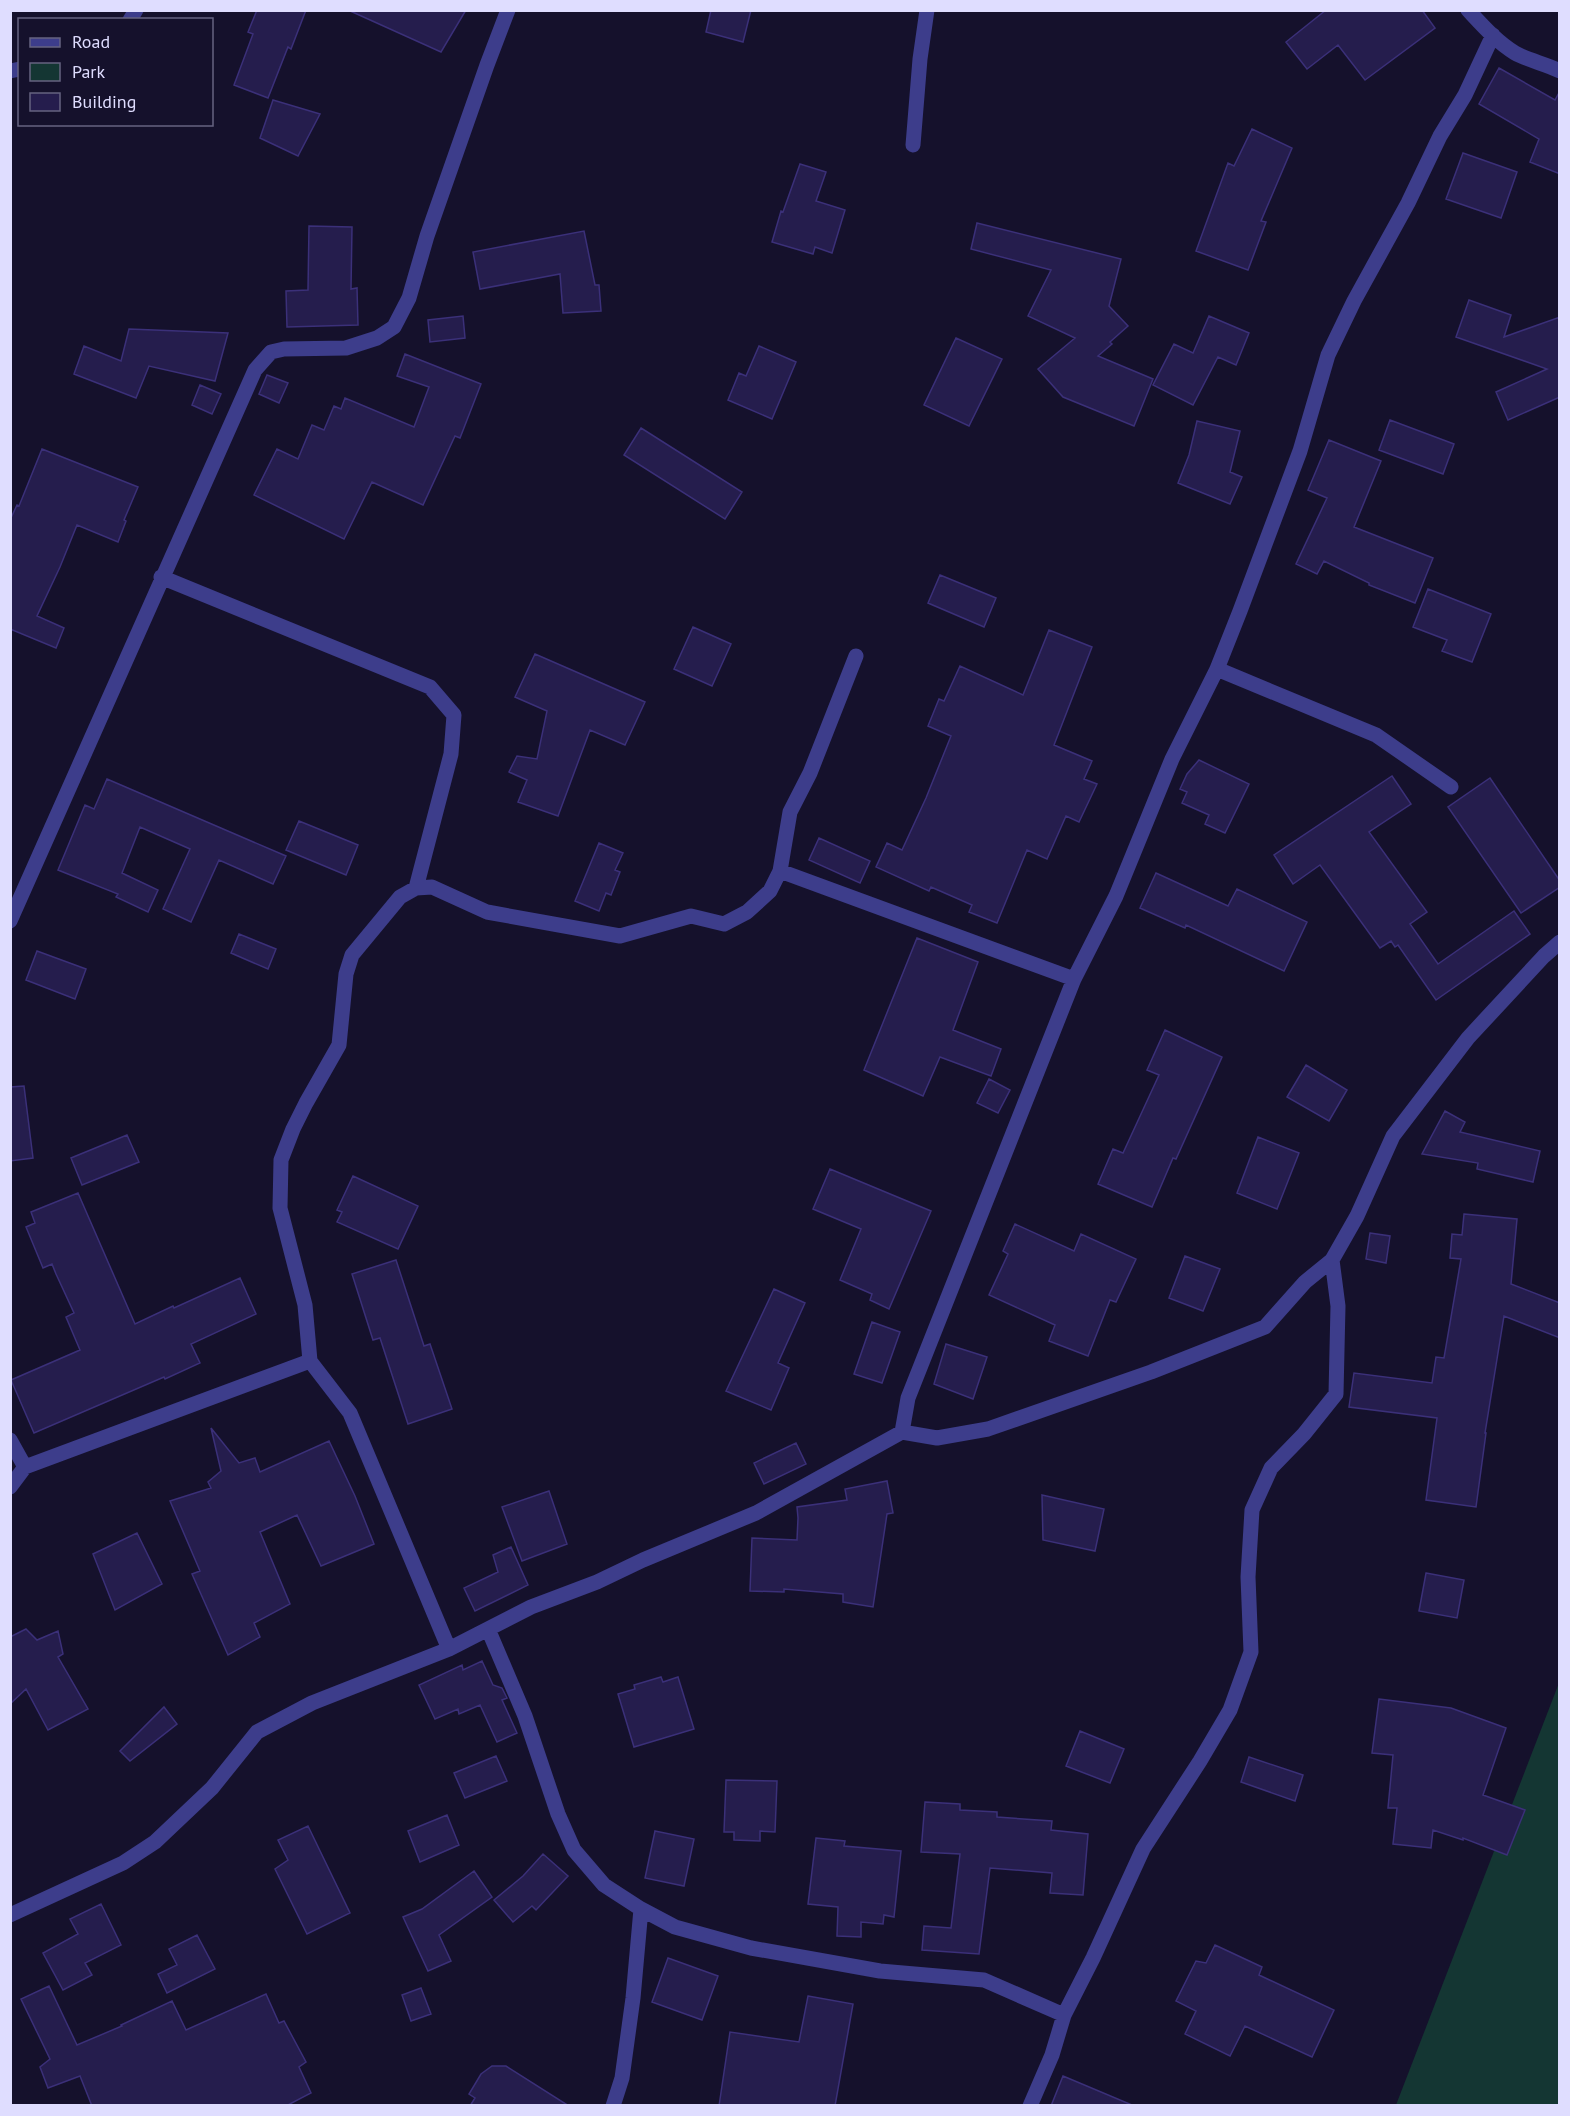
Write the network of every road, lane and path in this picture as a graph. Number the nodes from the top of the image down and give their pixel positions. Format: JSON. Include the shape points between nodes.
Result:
{"nodes":[{"id":1,"x":508,"y":10,"type":"edge"},
{"id":2,"x":927,"y":10,"type":"edge"},
{"id":3,"x":1468,"y":10,"type":"edge"},
{"id":4,"x":1493,"y":35,"type":"junction"},
{"id":5,"x":1560,"y":71,"type":"edge"},
{"id":6,"x":913,"y":145,"type":"dead end"},
{"id":7,"x":162,"y":577,"type":"junction"},
{"id":8,"x":856,"y":656,"type":"dead end"},
{"id":9,"x":1217,"y":669,"type":"junction"},
{"id":10,"x":1451,"y":787,"type":"dead end"},
{"id":11,"x":780,"y":871,"type":"junction"},
{"id":12,"x":416,"y":888,"type":"junction"},
{"id":13,"x":10,"y":921,"type":"edge"},
{"id":14,"x":1560,"y":942,"type":"edge"},
{"id":15,"x":1074,"y":979,"type":"junction"},
{"id":16,"x":1332,"y":1260,"type":"junction"},
{"id":17,"x":310,"y":1361,"type":"junction"},
{"id":18,"x":902,"y":1432,"type":"junction"},
{"id":19,"x":10,"y":1440,"type":"edge"},
{"id":20,"x":25,"y":1467,"type":"junction"},
{"id":21,"x":10,"y":1487,"type":"edge"},
{"id":22,"x":488,"y":1629,"type":"junction"},
{"id":23,"x":449,"y":1649,"type":"junction"},
{"id":24,"x":641,"y":1910,"type":"junction"},
{"id":25,"x":10,"y":1915,"type":"edge"},
{"id":26,"x":1064,"y":2015,"type":"junction"},
{"id":27,"x":613,"y":2106,"type":"edge"},
{"id":28,"x":1030,"y":2106,"type":"edge"}],
"edges":[{"from":1,"to":7,"type":"street","via":[[409,298],[394,327],[377,338],[346,348],[271,351],[255,370]]},
{"from":2,"to":6,"type":"street"},
{"from":3,"to":4,"type":"street"},
{"from":4,"to":5,"type":"street","via":[[1516,54]]},
{"from":4,"to":9,"type":"street","via":[[1328,355],[1300,451]]},
{"from":7,"to":12,"type":"street","via":[[430,687],[454,715],[451,754]]},
{"from":7,"to":13,"type":"street"},
{"from":8,"to":11,"type":"street","via":[[810,773],[790,812]]},
{"from":9,"to":10,"type":"street","via":[[1376,735]]},
{"from":9,"to":15,"type":"street","via":[[1172,759],[1116,896]]},
{"from":11,"to":12,"type":"street","via":[[770,891],[747,912],[724,924],[691,916],[620,936],[487,912],[432,887]]},
{"from":11,"to":15,"type":"street"},
{"from":12,"to":17,"type":"street","via":[[400,897],[352,955],[346,974],[339,1045],[292,1129],[281,1160],[280,1208],[305,1305]]},
{"from":14,"to":16,"type":"street","via":[[1468,1038],[1393,1136],[1357,1216]]},
{"from":15,"to":18,"type":"street","via":[[908,1398]]},
{"from":16,"to":18,"type":"street","via":[[1305,1282],[1265,1327],[1130,1380],[988,1429],[937,1438]]},
{"from":16,"to":26,"type":"street","via":[[1338,1306],[1336,1395],[1271,1468],[1251,1510],[1251,1652],[1230,1710],[1143,1849]]},
{"from":17,"to":20,"type":"street"},
{"from":17,"to":23,"type":"street","via":[[350,1413]]},
{"from":18,"to":22,"type":"street","via":[[756,1513],[531,1607]]},
{"from":19,"to":20,"type":"street"},
{"from":20,"to":21,"type":"street"},
{"from":22,"to":23,"type":"street"},
{"from":22,"to":24,"type":"street","via":[[574,1850],[604,1885]]},
{"from":23,"to":25,"type":"street","via":[[312,1703],[257,1732],[212,1788],[154,1842],[114,1868]]},
{"from":24,"to":26,"type":"street","via":[[675,1927],[752,1948],[880,1971],[984,1980]]},
{"from":24,"to":27,"type":"street","via":[[622,2078]]},
{"from":26,"to":28,"type":"street"}]}
